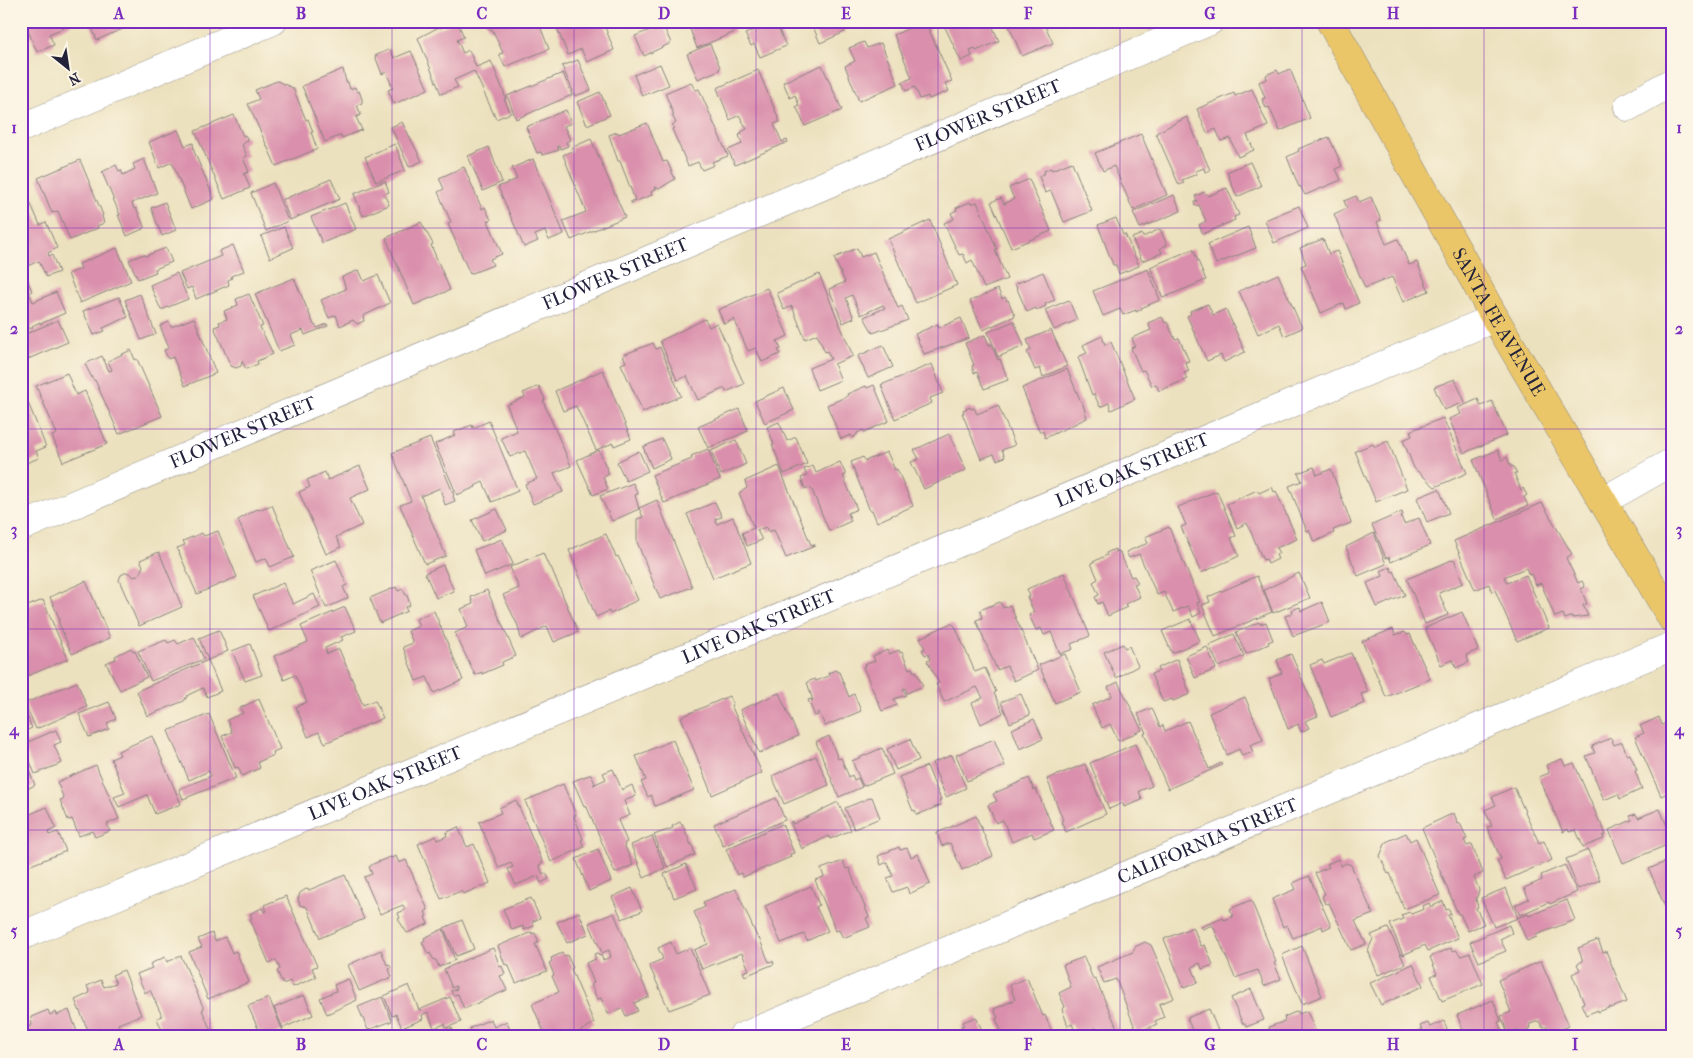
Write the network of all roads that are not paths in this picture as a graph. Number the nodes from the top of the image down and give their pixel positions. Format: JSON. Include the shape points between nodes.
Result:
{"nodes":[{"id":1,"x":273,"y":21,"type":"edge"},
{"id":2,"x":1210,"y":21,"type":"edge"},
{"id":3,"x":1330,"y":21,"type":"edge"},
{"id":4,"x":1672,"y":82,"type":"edge"},
{"id":5,"x":1628,"y":108,"type":"dead end"},
{"id":6,"x":21,"y":128,"type":"edge"},
{"id":7,"x":1495,"y":318,"type":"junction"},
{"id":8,"x":1672,"y":462,"type":"edge"},
{"id":9,"x":1604,"y":501,"type":"junction"},
{"id":10,"x":21,"y":527,"type":"edge"},
{"id":11,"x":1672,"y":619,"type":"edge"},
{"id":12,"x":1672,"y":646,"type":"edge"},
{"id":13,"x":21,"y":936,"type":"edge"},
{"id":14,"x":742,"y":1037,"type":"edge"}],
"edges":[{"from":1,"to":6,"type":"street"},
{"from":2,"to":10,"type":"street","name":"FLOWER STREET"},
{"from":3,"to":7,"type":"main road","name":"SANTA FE AVENUE"},
{"from":4,"to":5,"type":"street"},
{"from":7,"to":9,"type":"main road","name":"SANTA FE AVENUE"},
{"from":7,"to":13,"type":"street","name":"LIVE OAK STREET"},
{"from":8,"to":9,"type":"street"},
{"from":9,"to":11,"type":"main road","name":"SANTA FE AVENUE"},
{"from":12,"to":14,"type":"street","name":"CALIFORNIA STREET"}]}
